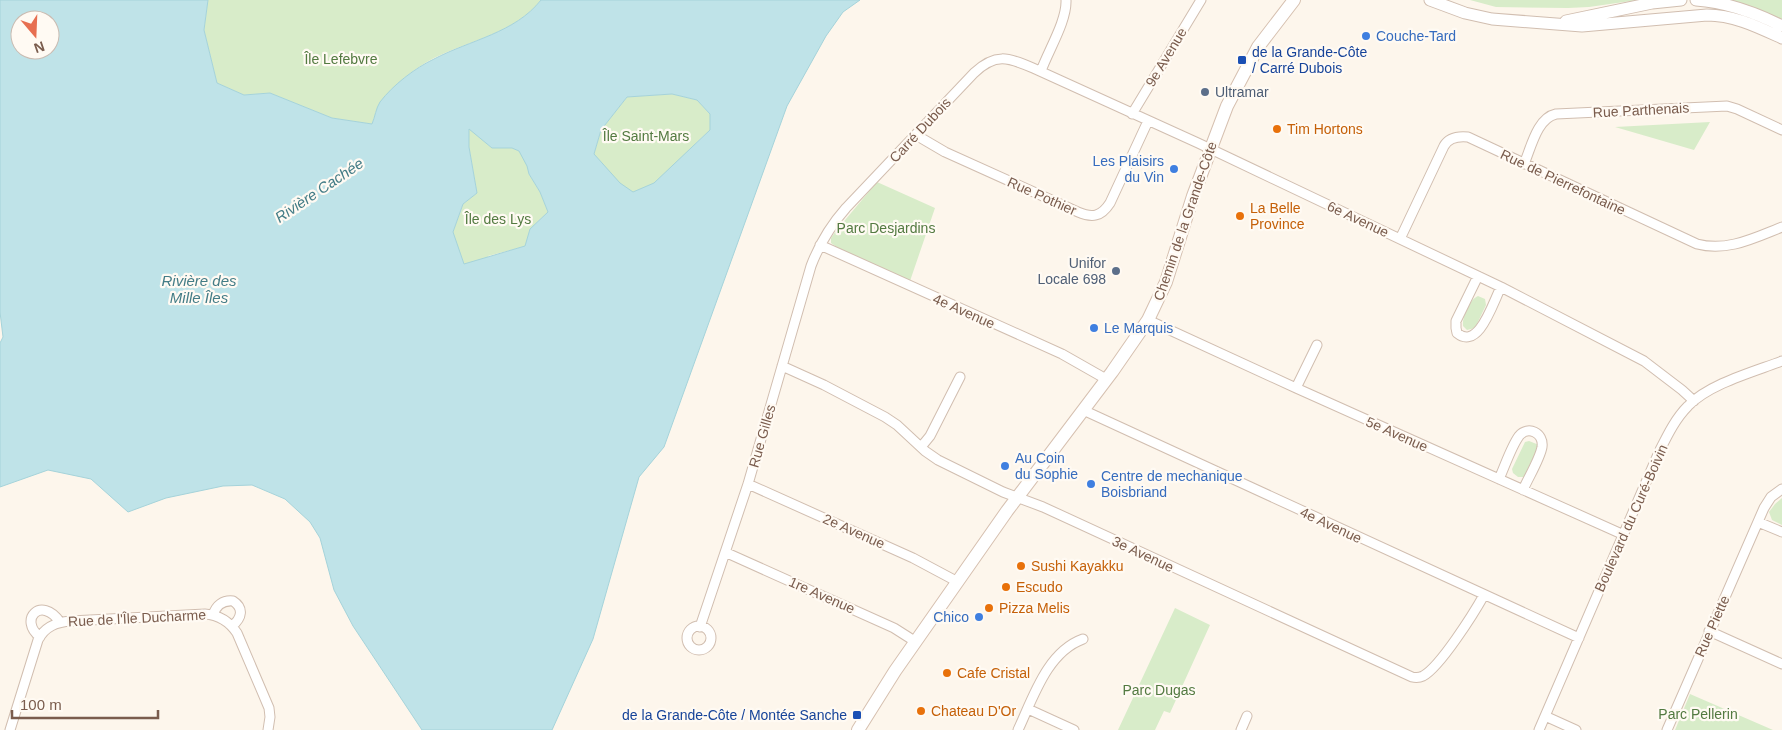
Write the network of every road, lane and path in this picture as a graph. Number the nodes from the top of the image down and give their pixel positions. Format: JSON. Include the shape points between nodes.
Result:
{"nodes":[{"id":1,"x":1066,"y":0,"type":"edge"},
{"id":2,"x":1200,"y":0,"type":"edge"},
{"id":3,"x":1294,"y":0,"type":"edge"},
{"id":4,"x":1430,"y":0,"type":"edge"},
{"id":5,"x":1682,"y":0,"type":"edge"},
{"id":6,"x":1696,"y":0,"type":"edge"},
{"id":7,"x":1554,"y":23,"type":"junction"},
{"id":8,"x":1782,"y":26,"type":"edge"},
{"id":9,"x":1782,"y":38,"type":"edge"},
{"id":10,"x":1040,"y":71,"type":"junction"},
{"id":11,"x":1132,"y":114,"type":"junction"},
{"id":12,"x":1148,"y":121,"type":"junction"},
{"id":13,"x":1782,"y":130,"type":"edge"},
{"id":14,"x":916,"y":135,"type":"junction"},
{"id":15,"x":1210,"y":149,"type":"junction"},
{"id":16,"x":1524,"y":164,"type":"junction"},
{"id":17,"x":1782,"y":227,"type":"edge"},
{"id":18,"x":1400,"y":239,"type":"junction"},
{"id":19,"x":820,"y":245,"type":"junction"},
{"id":20,"x":1478,"y":276,"type":"junction"},
{"id":21,"x":1501,"y":287,"type":"junction"},
{"id":22,"x":1148,"y":320,"type":"junction"},
{"id":23,"x":1316,"y":345,"type":"dead end"},
{"id":24,"x":1782,"y":361,"type":"edge"},
{"id":25,"x":782,"y":366,"type":"junction"},
{"id":26,"x":960,"y":377,"type":"dead end"},
{"id":27,"x":1106,"y":379,"type":"junction"},
{"id":28,"x":1296,"y":388,"type":"junction"},
{"id":29,"x":1694,"y":401,"type":"junction"},
{"id":30,"x":1083,"y":410,"type":"junction"},
{"id":31,"x":921,"y":448,"type":"junction"},
{"id":32,"x":1499,"y":479,"type":"junction"},
{"id":33,"x":748,"y":484,"type":"junction"},
{"id":34,"x":1523,"y":490,"type":"junction"},
{"id":35,"x":1782,"y":490,"type":"edge"},
{"id":36,"x":1018,"y":497,"type":"junction"},
{"id":37,"x":1758,"y":522,"type":"junction"},
{"id":38,"x":1782,"y":532,"type":"edge"},
{"id":39,"x":1624,"y":535,"type":"junction"},
{"id":40,"x":726,"y":552,"type":"junction"},
{"id":41,"x":958,"y":582,"type":"junction"},
{"id":42,"x":1484,"y":595,"type":"junction"},
{"id":43,"x":213,"y":615,"type":"junction"},
{"id":44,"x":60,"y":622,"type":"junction"},
{"id":45,"x":232,"y":626,"type":"junction"},
{"id":46,"x":700,"y":627,"type":"dead end"},
{"id":47,"x":1709,"y":631,"type":"junction"},
{"id":48,"x":40,"y":637,"type":"junction"},
{"id":49,"x":1579,"y":638,"type":"junction"},
{"id":50,"x":1083,"y":639,"type":"dead end"},
{"id":51,"x":916,"y":642,"type":"junction"},
{"id":52,"x":1782,"y":664,"type":"edge"},
{"id":53,"x":1028,"y":709,"type":"junction"},
{"id":54,"x":1247,"y":716,"type":"dead end"},
{"id":55,"x":1545,"y":716,"type":"junction"},
{"id":56,"x":862,"y":727,"type":"edge"},
{"id":57,"x":10,"y":730,"type":"edge"},
{"id":58,"x":268,"y":730,"type":"edge"},
{"id":59,"x":1018,"y":730,"type":"edge"},
{"id":60,"x":1074,"y":730,"type":"edge"},
{"id":61,"x":1241,"y":730,"type":"edge"},
{"id":62,"x":1539,"y":730,"type":"edge"},
{"id":63,"x":1576,"y":730,"type":"edge"},
{"id":64,"x":1667,"y":730,"type":"edge"}],
"edges":[{"from":1,"to":10,"type":"street","via":[[1061,22]]},
{"from":2,"to":11,"type":"street","name":"9e Avenue"},
{"from":3,"to":15,"type":"main road","name":"Chemin de la Grande-Côte","via":[[1252,58],[1227,106]]},
{"from":4,"to":7,"type":"street","via":[[1492,19]]},
{"from":5,"to":7,"type":"street"},
{"from":6,"to":8,"type":"street","via":[[1741,8]]},
{"from":7,"to":9,"type":"street","via":[[1582,26],[1714,15],[1739,20]]},
{"from":10,"to":11,"type":"street","name":"Carré Dubois"},
{"from":10,"to":14,"type":"street","name":"Carré Dubois","via":[[1007,58],[987,62]]},
{"from":11,"to":12,"type":"street","name":"Carré Dubois"},
{"from":12,"to":14,"type":"street","name":"Rue Pothier","via":[[1110,204],[1101,214],[1091,217],[952,155]]},
{"from":12,"to":15,"type":"street","name":"Carré Dubois"},
{"from":13,"to":16,"type":"street","name":"Rue Parthenais","via":[[1727,106],[1556,114],[1542,123]]},
{"from":14,"to":19,"type":"street","name":"Carré Dubois","via":[[840,216]]},
{"from":15,"to":18,"type":"street","name":"6e Avenue"},
{"from":15,"to":22,"type":"main road","name":"Chemin de la Grande-Côte","via":[[1171,266]]},
{"from":16,"to":17,"type":"street","name":"Rue de Pierrefontaine","via":[[1704,246],[1727,246]]},
{"from":16,"to":18,"type":"street","name":"Rue de Pierrefontaine","via":[[1468,137],[1448,140]]},
{"from":18,"to":20,"type":"street","name":"6e Avenue"},
{"from":19,"to":25,"type":"street","name":"Rue Gilles"},
{"from":19,"to":27,"type":"street","name":"4e Avenue","via":[[1062,354]]},
{"from":20,"to":21,"type":"street","name":"6e Avenue"},
{"from":20,"to":21,"type":"street","via":[[1456,323],[1458,333],[1463,337],[1469,338],[1478,333]]},
{"from":21,"to":29,"type":"street","name":"6e Avenue","via":[[1639,358]]},
{"from":22,"to":27,"type":"main road","name":"Chemin de la Grande-Côte"},
{"from":22,"to":28,"type":"street","name":"5e Avenue"},
{"from":23,"to":28,"type":"street"},
{"from":24,"to":29,"type":"street","name":"Boulevard du Curé-Boivin","via":[[1723,385]]},
{"from":25,"to":31,"type":"street","name":"3e Avenue","via":[[880,414]]},
{"from":25,"to":33,"type":"street","name":"Rue Gilles"},
{"from":26,"to":31,"type":"street"},
{"from":27,"to":30,"type":"main road","name":"Chemin de la Grande-Côte"},
{"from":28,"to":32,"type":"street","name":"5e Avenue"},
{"from":29,"to":39,"type":"street","name":"Boulevard du Curé-Boivin","via":[[1666,437]]},
{"from":30,"to":36,"type":"main road","name":"Chemin de la Grande-Côte"},
{"from":30,"to":42,"type":"street","name":"4e Avenue"},
{"from":31,"to":36,"type":"street","name":"3e Avenue","via":[[945,464]]},
{"from":32,"to":34,"type":"street","name":"5e Avenue"},
{"from":32,"to":34,"type":"street","via":[[1520,435],[1535,432],[1542,447]]},
{"from":33,"to":40,"type":"street","name":"Rue Gilles"},
{"from":33,"to":41,"type":"street","name":"2e Avenue","via":[[913,558]]},
{"from":34,"to":39,"type":"street","name":"5e Avenue"},
{"from":35,"to":37,"type":"street","name":"Rue Piette","via":[[1768,501]]},
{"from":36,"to":41,"type":"main road","name":"Chemin de la Grande-Côte"},
{"from":36,"to":42,"type":"street","name":"3e Avenue","via":[[1414,678],[1426,674],[1435,665]]},
{"from":37,"to":38,"type":"street"},
{"from":37,"to":47,"type":"street","name":"Rue Piette"},
{"from":39,"to":49,"type":"street","name":"Boulevard du Curé-Boivin"},
{"from":40,"to":46,"type":"street","name":"Rue Gilles"},
{"from":40,"to":51,"type":"street","name":"1re Avenue","via":[[894,628]]},
{"from":41,"to":51,"type":"main road","name":"Chemin de la Grande-Côte"},
{"from":42,"to":49,"type":"street","name":"4e Avenue"},
{"from":43,"to":44,"type":"street","name":"Rue de l'Île Ducharme"},
{"from":43,"to":45,"type":"street","name":"Rue de l'Île Ducharme"},
{"from":43,"to":45,"type":"street","name":"Rue de l'Île Ducharme","via":[[218,605],[233,601],[241,613]]},
{"from":44,"to":48,"type":"street","name":"Rue de l'Île Ducharme"},
{"from":44,"to":48,"type":"street","name":"Rue de l'Île Ducharme","via":[[48,611],[36,612],[31,626]]},
{"from":45,"to":58,"type":"street","via":[[269,708]]},
{"from":47,"to":52,"type":"street"},
{"from":47,"to":64,"type":"street","name":"Rue Piette"},
{"from":48,"to":57,"type":"street"},
{"from":49,"to":55,"type":"street","name":"Boulevard du Curé-Boivin"},
{"from":50,"to":53,"type":"street","via":[[1067,647],[1058,657],[1044,676]]},
{"from":51,"to":56,"type":"main road","name":"Chemin de la Grande-Côte","via":[[880,692]]},
{"from":53,"to":59,"type":"street"},
{"from":53,"to":60,"type":"street"},
{"from":54,"to":61,"type":"street"},
{"from":55,"to":62,"type":"street","name":"Boulevard du Curé-Boivin"},
{"from":55,"to":63,"type":"street"}]}
